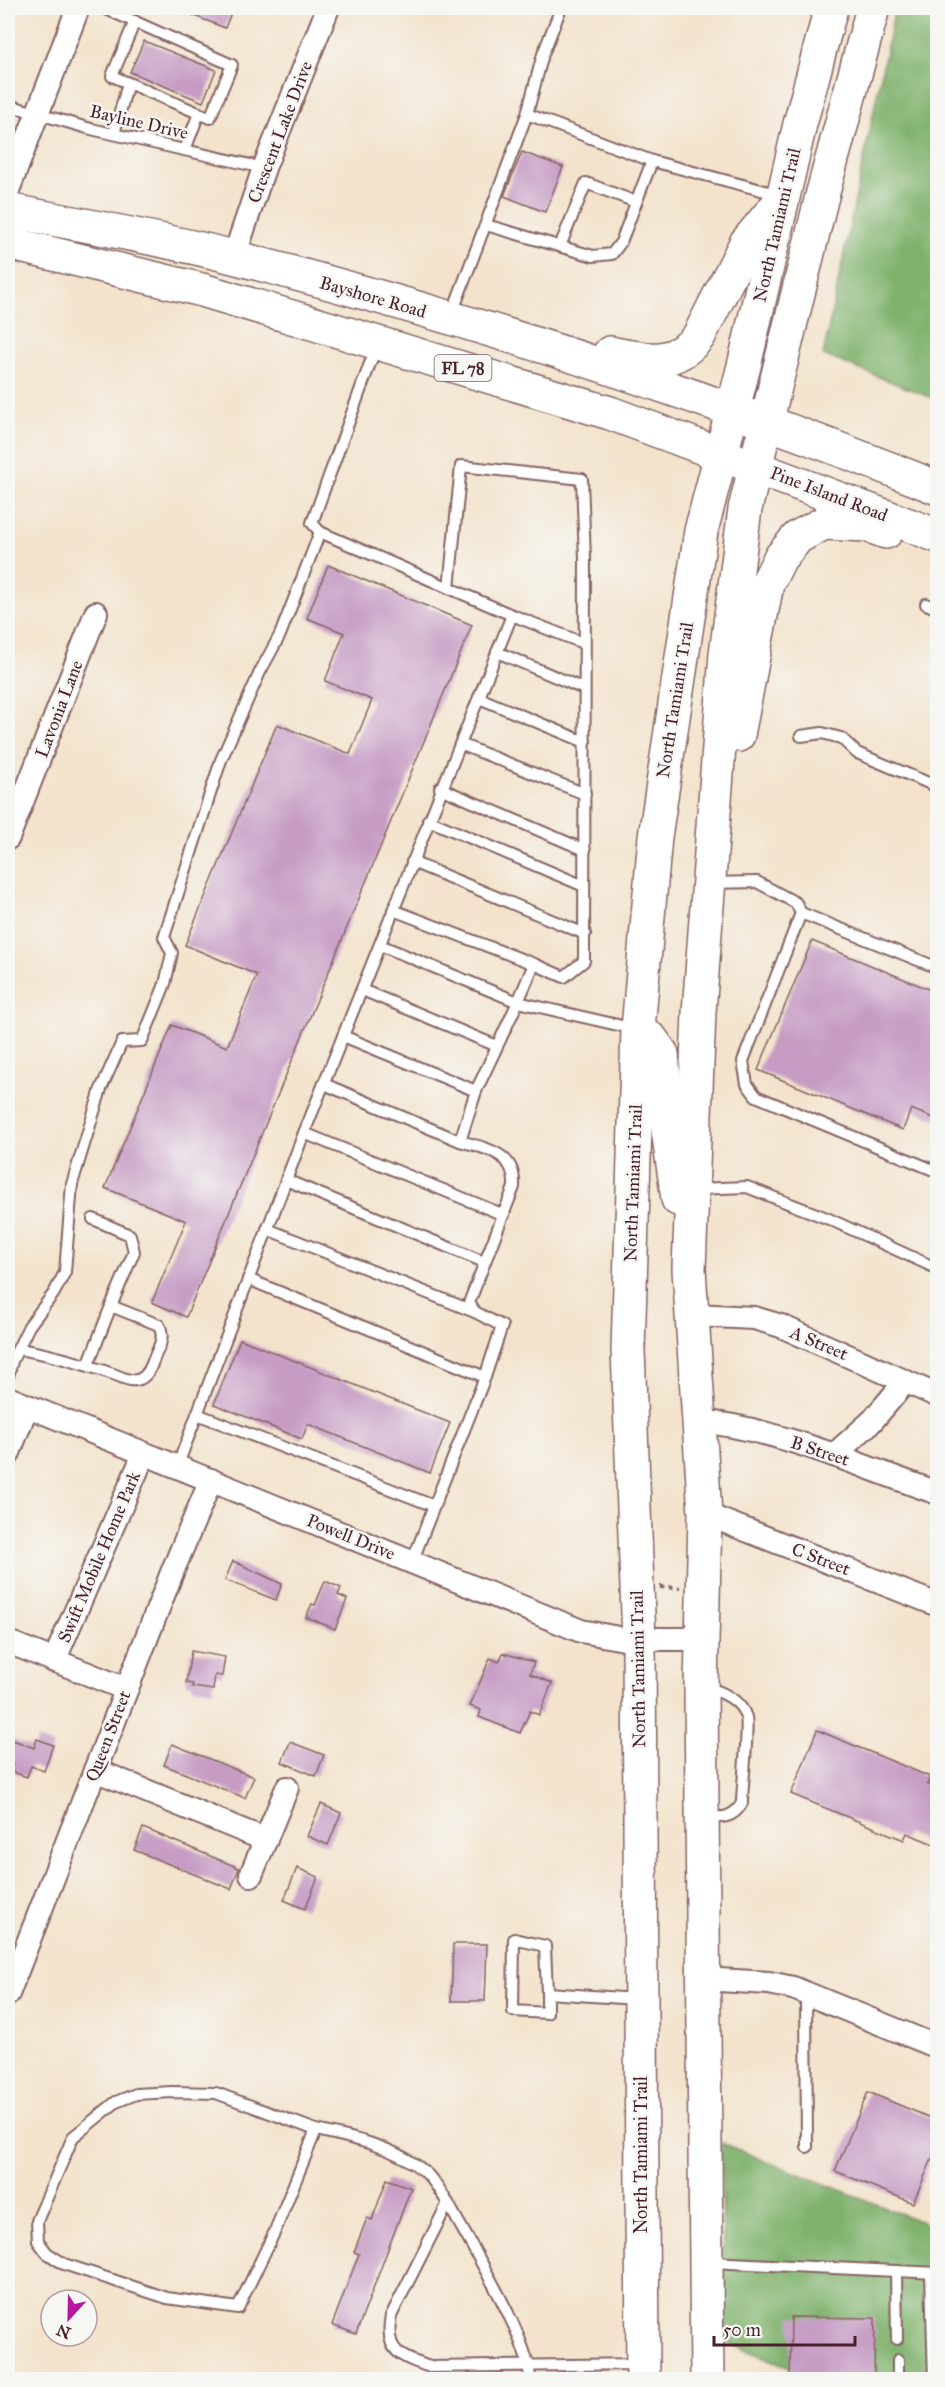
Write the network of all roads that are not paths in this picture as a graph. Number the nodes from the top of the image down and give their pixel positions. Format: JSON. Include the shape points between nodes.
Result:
{"nodes":[{"id":1,"x":78,"y":8,"type":"edge"},
{"id":2,"x":104,"y":8,"type":"edge"},
{"id":3,"x":328,"y":8,"type":"edge"},
{"id":4,"x":561,"y":8,"type":"edge"},
{"id":5,"x":831,"y":8,"type":"edge"},
{"id":6,"x":873,"y":8,"type":"edge"},
{"id":7,"x":135,"y":21,"type":"junction"},
{"id":8,"x":128,"y":83,"type":"junction"},
{"id":9,"x":8,"y":105,"type":"edge"},
{"id":10,"x":199,"y":113,"type":"junction"},
{"id":11,"x":527,"y":114,"type":"junction"},
{"id":12,"x":37,"y":115,"type":"junction"},
{"id":13,"x":114,"y":134,"type":"junction"},
{"id":14,"x":185,"y":150,"type":"junction"},
{"id":15,"x":652,"y":161,"type":"junction"},
{"id":16,"x":264,"y":168,"type":"junction"},
{"id":17,"x":8,"y":190,"type":"edge"},
{"id":18,"x":785,"y":196,"type":"junction"},
{"id":19,"x":636,"y":202,"type":"junction"},
{"id":20,"x":8,"y":210,"type":"edge"},
{"id":21,"x":486,"y":225,"type":"junction"},
{"id":22,"x":8,"y":243,"type":"edge"},
{"id":23,"x":560,"y":246,"type":"junction"},
{"id":24,"x":234,"y":257,"type":"junction"},
{"id":25,"x":450,"y":319,"type":"junction"},
{"id":26,"x":497,"y":334,"type":"junction"},
{"id":27,"x":377,"y":342,"type":"junction"},
{"id":28,"x":731,"y":411,"type":"junction"},
{"id":29,"x":766,"y":423,"type":"junction"},
{"id":30,"x":721,"y":453,"type":"junction"},
{"id":31,"x":755,"y":466,"type":"junction"},
{"id":32,"x":938,"y":488,"type":"edge"},
{"id":33,"x":320,"y":532,"type":"junction"},
{"id":34,"x":938,"y":536,"type":"edge"},
{"id":35,"x":938,"y":549,"type":"edge"},
{"id":36,"x":449,"y":588,"type":"junction"},
{"id":37,"x":926,"y":604,"type":"dead end"},
{"id":38,"x":938,"y":609,"type":"edge"},
{"id":39,"x":96,"y":613,"type":"dead end"},
{"id":40,"x":512,"y":615,"type":"junction"},
{"id":41,"x":583,"y":643,"type":"junction"},
{"id":42,"x":496,"y":652,"type":"junction"},
{"id":43,"x":584,"y":689,"type":"junction"},
{"id":44,"x":479,"y":698,"type":"junction"},
{"id":45,"x":801,"y":736,"type":"dead end"},
{"id":46,"x":585,"y":742,"type":"junction"},
{"id":47,"x":460,"y":744,"type":"junction"},
{"id":48,"x":938,"y":787,"type":"edge"},
{"id":49,"x":440,"y":788,"type":"junction"},
{"id":50,"x":585,"y":794,"type":"junction"},
{"id":51,"x":428,"y":820,"type":"junction"},
{"id":52,"x":8,"y":838,"type":"edge"},
{"id":53,"x":585,"y":850,"type":"junction"},
{"id":54,"x":412,"y":862,"type":"junction"},
{"id":55,"x":708,"y":884,"type":"junction"},
{"id":56,"x":584,"y":886,"type":"junction"},
{"id":57,"x":393,"y":910,"type":"junction"},
{"id":58,"x":801,"y":913,"type":"junction"},
{"id":59,"x":585,"y":934,"type":"junction"},
{"id":60,"x":380,"y":945,"type":"junction"},
{"id":61,"x":534,"y":964,"type":"junction"},
{"id":62,"x":938,"y":968,"type":"edge"},
{"id":63,"x":362,"y":990,"type":"junction"},
{"id":64,"x":518,"y":1002,"type":"junction"},
{"id":65,"x":638,"y":1029,"type":"junction"},
{"id":66,"x":343,"y":1036,"type":"junction"},
{"id":67,"x":497,"y":1046,"type":"junction"},
{"id":68,"x":324,"y":1084,"type":"junction"},
{"id":69,"x":476,"y":1091,"type":"junction"},
{"id":70,"x":304,"y":1133,"type":"junction"},
{"id":71,"x":460,"y":1141,"type":"junction"},
{"id":72,"x":938,"y":1172,"type":"edge"},
{"id":73,"x":286,"y":1180,"type":"junction"},
{"id":74,"x":694,"y":1189,"type":"junction"},
{"id":75,"x":504,"y":1215,"type":"junction"},
{"id":76,"x":93,"y":1219,"type":"dead end"},
{"id":77,"x":267,"y":1229,"type":"junction"},
{"id":78,"x":484,"y":1262,"type":"junction"},
{"id":79,"x":689,"y":1269,"type":"junction"},
{"id":80,"x":938,"y":1269,"type":"edge"},
{"id":81,"x":248,"y":1279,"type":"junction"},
{"id":82,"x":111,"y":1306,"type":"junction"},
{"id":83,"x":475,"y":1312,"type":"junction"},
{"id":84,"x":694,"y":1315,"type":"junction"},
{"id":85,"x":18,"y":1349,"type":"junction"},
{"id":86,"x":88,"y":1365,"type":"junction"},
{"id":87,"x":8,"y":1377,"type":"edge"},
{"id":88,"x":485,"y":1377,"type":"junction"},
{"id":89,"x":904,"y":1383,"type":"junction"},
{"id":90,"x":938,"y":1396,"type":"edge"},
{"id":91,"x":17,"y":1402,"type":"edge"},
{"id":92,"x":197,"y":1414,"type":"junction"},
{"id":93,"x":700,"y":1421,"type":"junction"},
{"id":94,"x":144,"y":1454,"type":"junction"},
{"id":95,"x":8,"y":1455,"type":"edge"},
{"id":96,"x":834,"y":1455,"type":"junction"},
{"id":97,"x":177,"y":1467,"type":"junction"},
{"id":98,"x":211,"y":1480,"type":"junction"},
{"id":99,"x":938,"y":1493,"type":"edge"},
{"id":100,"x":434,"y":1506,"type":"junction"},
{"id":101,"x":705,"y":1514,"type":"junction"},
{"id":102,"x":412,"y":1562,"type":"junction"},
{"id":103,"x":938,"y":1605,"type":"edge"},
{"id":104,"x":701,"y":1639,"type":"junction"},
{"id":105,"x":639,"y":1640,"type":"junction"},
{"id":106,"x":8,"y":1642,"type":"edge"},
{"id":107,"x":54,"y":1661,"type":"junction"},
{"id":108,"x":701,"y":1687,"type":"junction"},
{"id":109,"x":126,"y":1689,"type":"junction"},
{"id":110,"x":95,"y":1770,"type":"junction"},
{"id":111,"x":287,"y":1788,"type":"dead end"},
{"id":112,"x":702,"y":1816,"type":"junction"},
{"id":113,"x":266,"y":1840,"type":"junction"},
{"id":114,"x":252,"y":1875,"type":"dead end"},
{"id":115,"x":702,"y":1979,"type":"junction"},
{"id":116,"x":547,"y":1993,"type":"junction"},
{"id":117,"x":8,"y":1994,"type":"edge"},
{"id":118,"x":806,"y":1994,"type":"junction"},
{"id":119,"x":641,"y":1999,"type":"junction"},
{"id":120,"x":938,"y":2047,"type":"edge"},
{"id":121,"x":316,"y":2130,"type":"junction"},
{"id":122,"x":807,"y":2147,"type":"dead end"},
{"id":123,"x":448,"y":2203,"type":"junction"},
{"id":124,"x":705,"y":2262,"type":"junction"},
{"id":125,"x":896,"y":2271,"type":"junction"},
{"id":126,"x":934,"y":2273,"type":"edge"},
{"id":127,"x":897,"y":2339,"type":"dead end"},
{"id":128,"x":898,"y":2360,"type":"dead end"},
{"id":129,"x":530,"y":2364,"type":"junction"},
{"id":130,"x":643,"y":2372,"type":"edge"},
{"id":131,"x":530,"y":2379,"type":"edge"},
{"id":132,"x":707,"y":2379,"type":"edge"},
{"id":133,"x":898,"y":2379,"type":"edge"},
{"id":134,"x":934,"y":2379,"type":"edge"}],
"edges":[{"from":1,"to":12,"type":"street"},
{"from":2,"to":7,"type":"lane"},
{"from":3,"to":16,"type":"street","name":"Crescent Lake Drive"},
{"from":4,"to":11,"type":"lane","via":[[543,54]]},
{"from":5,"to":18,"type":"main road","name":"North Tamiami Trail"},
{"from":6,"to":29,"type":"main road","name":"North Tamiami Trail"},
{"from":7,"to":8,"type":"lane","via":[[112,76]]},
{"from":7,"to":10,"type":"lane","via":[[232,65],[210,118]]},
{"from":8,"to":10,"type":"lane"},
{"from":8,"to":13,"type":"lane"},
{"from":9,"to":12,"type":"lane","name":"Bayline Drive"},
{"from":10,"to":14,"type":"lane"},
{"from":11,"to":15,"type":"lane"},
{"from":11,"to":21,"type":"lane"},
{"from":12,"to":13,"type":"lane","name":"Bayline Drive"},
{"from":12,"to":17,"type":"street"},
{"from":13,"to":14,"type":"lane","name":"Bayline Drive"},
{"from":14,"to":16,"type":"lane","name":"Bayline Drive"},
{"from":15,"to":18,"type":"lane"},
{"from":15,"to":19,"type":"lane"},
{"from":16,"to":24,"type":"street","name":"Crescent Lake Drive"},
{"from":18,"to":26,"type":"main road","via":[[746,243],[699,336],[676,356],[645,359]]},
{"from":18,"to":28,"type":"main road","name":"North Tamiami Trail"},
{"from":19,"to":23,"type":"lane","via":[[621,242],[612,254],[593,256]]},
{"from":19,"to":23,"type":"lane","via":[[586,183]]},
{"from":20,"to":24,"type":"main road","name":"Bayshore Road","number":"FL 78"},
{"from":21,"to":23,"type":"lane"},
{"from":21,"to":25,"type":"lane"},
{"from":22,"to":27,"type":"main road","number":"FL 78","via":[[202,290]]},
{"from":24,"to":25,"type":"main road","name":"Bayshore Road","number":"FL 78"},
{"from":25,"to":26,"type":"main road","name":"Bayshore Road","number":"FL 78"},
{"from":26,"to":28,"type":"main road","name":"Bayshore Road","number":"FL 78"},
{"from":27,"to":30,"type":"main road","number":"FL 78","via":[[610,413]]},
{"from":27,"to":33,"type":"lane","via":[[312,523]]},
{"from":28,"to":29,"type":"main road","number":"FL 78"},
{"from":28,"to":30,"type":"main road","name":"North Tamiami Trail"},
{"from":29,"to":31,"type":"main road","name":"North Tamiami Trail"},
{"from":29,"to":32,"type":"main road","number":"FL 78"},
{"from":30,"to":31,"type":"main road","name":"Pine Island Road","number":"FL 78"},
{"from":30,"to":65,"type":"main road","name":"North Tamiami Trail","via":[[701,531],[654,837]]},
{"from":31,"to":34,"type":"main road","name":"Pine Island Road","number":"FL 78"},
{"from":31,"to":55,"type":"main road","name":"North Tamiami Trail","via":[[735,575]]},
{"from":33,"to":36,"type":"lane"},
{"from":33,"to":85,"type":"lane","via":[[280,635],[222,760],[164,937],[172,953],[165,984],[142,1041],[122,1042],[101,1089],[72,1184],[65,1272]]},
{"from":35,"to":55,"type":"main road","via":[[867,525],[824,523],[798,537],[780,558],[767,584]]},
{"from":36,"to":40,"type":"lane"},
{"from":36,"to":41,"type":"lane","via":[[461,466],[582,479]]},
{"from":37,"to":38,"type":"lane"},
{"from":39,"to":52,"type":"street","name":"Lavonia Lane"},
{"from":40,"to":41,"type":"lane"},
{"from":40,"to":42,"type":"lane"},
{"from":41,"to":43,"type":"lane"},
{"from":42,"to":43,"type":"lane"},
{"from":42,"to":44,"type":"lane"},
{"from":43,"to":46,"type":"lane"},
{"from":44,"to":46,"type":"lane"},
{"from":44,"to":47,"type":"lane"},
{"from":45,"to":48,"type":"lane","via":[[822,734],[842,738],[857,753]]},
{"from":46,"to":50,"type":"lane"},
{"from":47,"to":49,"type":"lane"},
{"from":47,"to":50,"type":"lane"},
{"from":49,"to":51,"type":"lane"},
{"from":49,"to":53,"type":"lane"},
{"from":50,"to":53,"type":"lane"},
{"from":51,"to":54,"type":"lane"},
{"from":51,"to":56,"type":"lane"},
{"from":53,"to":56,"type":"lane"},
{"from":54,"to":57,"type":"lane"},
{"from":54,"to":59,"type":"lane"},
{"from":55,"to":58,"type":"lane","via":[[757,882],[796,903]]},
{"from":55,"to":74,"type":"main road","name":"North Tamiami Trail","via":[[699,1012]]},
{"from":56,"to":59,"type":"lane"},
{"from":57,"to":60,"type":"lane"},
{"from":57,"to":61,"type":"lane"},
{"from":58,"to":62,"type":"lane"},
{"from":58,"to":72,"type":"lane","via":[[743,1062],[747,1084],[756,1096]]},
{"from":59,"to":61,"type":"lane","via":[[584,961],[564,977]]},
{"from":60,"to":63,"type":"lane"},
{"from":60,"to":64,"type":"lane"},
{"from":61,"to":64,"type":"lane"},
{"from":63,"to":66,"type":"lane"},
{"from":63,"to":67,"type":"lane"},
{"from":64,"to":65,"type":"lane"},
{"from":64,"to":67,"type":"lane"},
{"from":65,"to":79,"type":"main road","via":[[662,1054],[668,1130]]},
{"from":65,"to":105,"type":"main road","name":"North Tamiami Trail","via":[[628,1350]]},
{"from":66,"to":68,"type":"lane"},
{"from":66,"to":69,"type":"lane"},
{"from":67,"to":69,"type":"lane"},
{"from":68,"to":70,"type":"lane"},
{"from":68,"to":71,"type":"lane"},
{"from":69,"to":71,"type":"lane"},
{"from":70,"to":73,"type":"lane"},
{"from":70,"to":75,"type":"lane"},
{"from":71,"to":75,"type":"lane","via":[[507,1159],[515,1171]]},
{"from":73,"to":77,"type":"lane"},
{"from":73,"to":78,"type":"lane"},
{"from":74,"to":79,"type":"main road","name":"North Tamiami Trail"},
{"from":74,"to":80,"type":"lane","via":[[747,1187]]},
{"from":75,"to":78,"type":"lane"},
{"from":76,"to":82,"type":"lane","via":[[130,1235],[134,1243],[134,1252]]},
{"from":77,"to":81,"type":"lane"},
{"from":77,"to":83,"type":"lane"},
{"from":78,"to":83,"type":"lane","via":[[469,1303]]},
{"from":79,"to":84,"type":"main road","name":"North Tamiami Trail"},
{"from":81,"to":88,"type":"lane"},
{"from":81,"to":92,"type":"lane"},
{"from":82,"to":86,"type":"lane"},
{"from":82,"to":86,"type":"lane","via":[[159,1325],[162,1340],[149,1372],[141,1379],[131,1381]]},
{"from":83,"to":88,"type":"lane","via":[[502,1326]]},
{"from":84,"to":89,"type":"street","name":"A Street","via":[[763,1320],[883,1370]]},
{"from":84,"to":93,"type":"main road","name":"North Tamiami Trail"},
{"from":85,"to":86,"type":"lane"},
{"from":85,"to":87,"type":"lane"},
{"from":88,"to":100,"type":"lane"},
{"from":89,"to":90,"type":"street","name":"A Street"},
{"from":89,"to":96,"type":"street","via":[[872,1421]]},
{"from":91,"to":94,"type":"street","name":"Powell Drive"},
{"from":91,"to":95,"type":"street"},
{"from":92,"to":97,"type":"lane"},
{"from":92,"to":100,"type":"lane"},
{"from":93,"to":96,"type":"street","name":"B Street","via":[[759,1431]]},
{"from":93,"to":101,"type":"main road","name":"North Tamiami Trail"},
{"from":94,"to":97,"type":"street","name":"Powell Drive"},
{"from":94,"to":107,"type":"street","name":"Swift Mobile Home Park"},
{"from":96,"to":99,"type":"street","name":"B Street"},
{"from":97,"to":98,"type":"street","name":"Powell Drive"},
{"from":98,"to":102,"type":"street","name":"Powell Drive"},
{"from":98,"to":109,"type":"street","name":"Queen Street"},
{"from":100,"to":102,"type":"lane"},
{"from":101,"to":103,"type":"street","name":"C Street"},
{"from":101,"to":104,"type":"main road","name":"North Tamiami Trail"},
{"from":102,"to":105,"type":"street","name":"Powell Drive","via":[[581,1631]]},
{"from":104,"to":105,"type":"street","name":"Powell Drive"},
{"from":104,"to":108,"type":"main road","name":"North Tamiami Trail"},
{"from":105,"to":119,"type":"main road","name":"North Tamiami Trail"},
{"from":106,"to":107,"type":"street","name":"Swift Mobile Home Park"},
{"from":107,"to":109,"type":"street","name":"Swift Mobile Home Park"},
{"from":108,"to":112,"type":"main road","name":"North Tamiami Trail"},
{"from":108,"to":112,"type":"lane","via":[[725,1694],[746,1717],[742,1803],[725,1818]]},
{"from":109,"to":110,"type":"street","name":"Queen Street"},
{"from":110,"to":113,"type":"street"},
{"from":110,"to":117,"type":"street","name":"Queen Street"},
{"from":111,"to":113,"type":"street"},
{"from":112,"to":115,"type":"main road","name":"North Tamiami Trail"},
{"from":113,"to":114,"type":"street"},
{"from":115,"to":118,"type":"street","via":[[769,1983]]},
{"from":115,"to":124,"type":"main road","name":"North Tamiami Trail"},
{"from":116,"to":116,"type":"lane","via":[[545,1946],[514,1939],[513,2011],[547,2013]]},
{"from":116,"to":119,"type":"lane"},
{"from":118,"to":120,"type":"street"},
{"from":118,"to":122,"type":"lane"},
{"from":119,"to":130,"type":"main road","name":"North Tamiami Trail"},
{"from":121,"to":121,"type":"lane","via":[[238,2308],[168,2298],[64,2264],[47,2253],[38,2241],[37,2221],[73,2137],[116,2102],[136,2094],[216,2093]]},
{"from":121,"to":123,"type":"lane","via":[[404,2157],[427,2174]]},
{"from":123,"to":129,"type":"lane"},
{"from":123,"to":129,"type":"lane","via":[[391,2316],[387,2333],[393,2349],[408,2360],[430,2367]]},
{"from":124,"to":125,"type":"lane"},
{"from":124,"to":132,"type":"main road","name":"North Tamiami Trail"},
{"from":125,"to":126,"type":"lane"},
{"from":125,"to":127,"type":"lane"},
{"from":126,"to":134,"type":"lane"},
{"from":128,"to":133,"type":"lane"},
{"from":129,"to":130,"type":"lane"},
{"from":129,"to":131,"type":"lane"}]}
